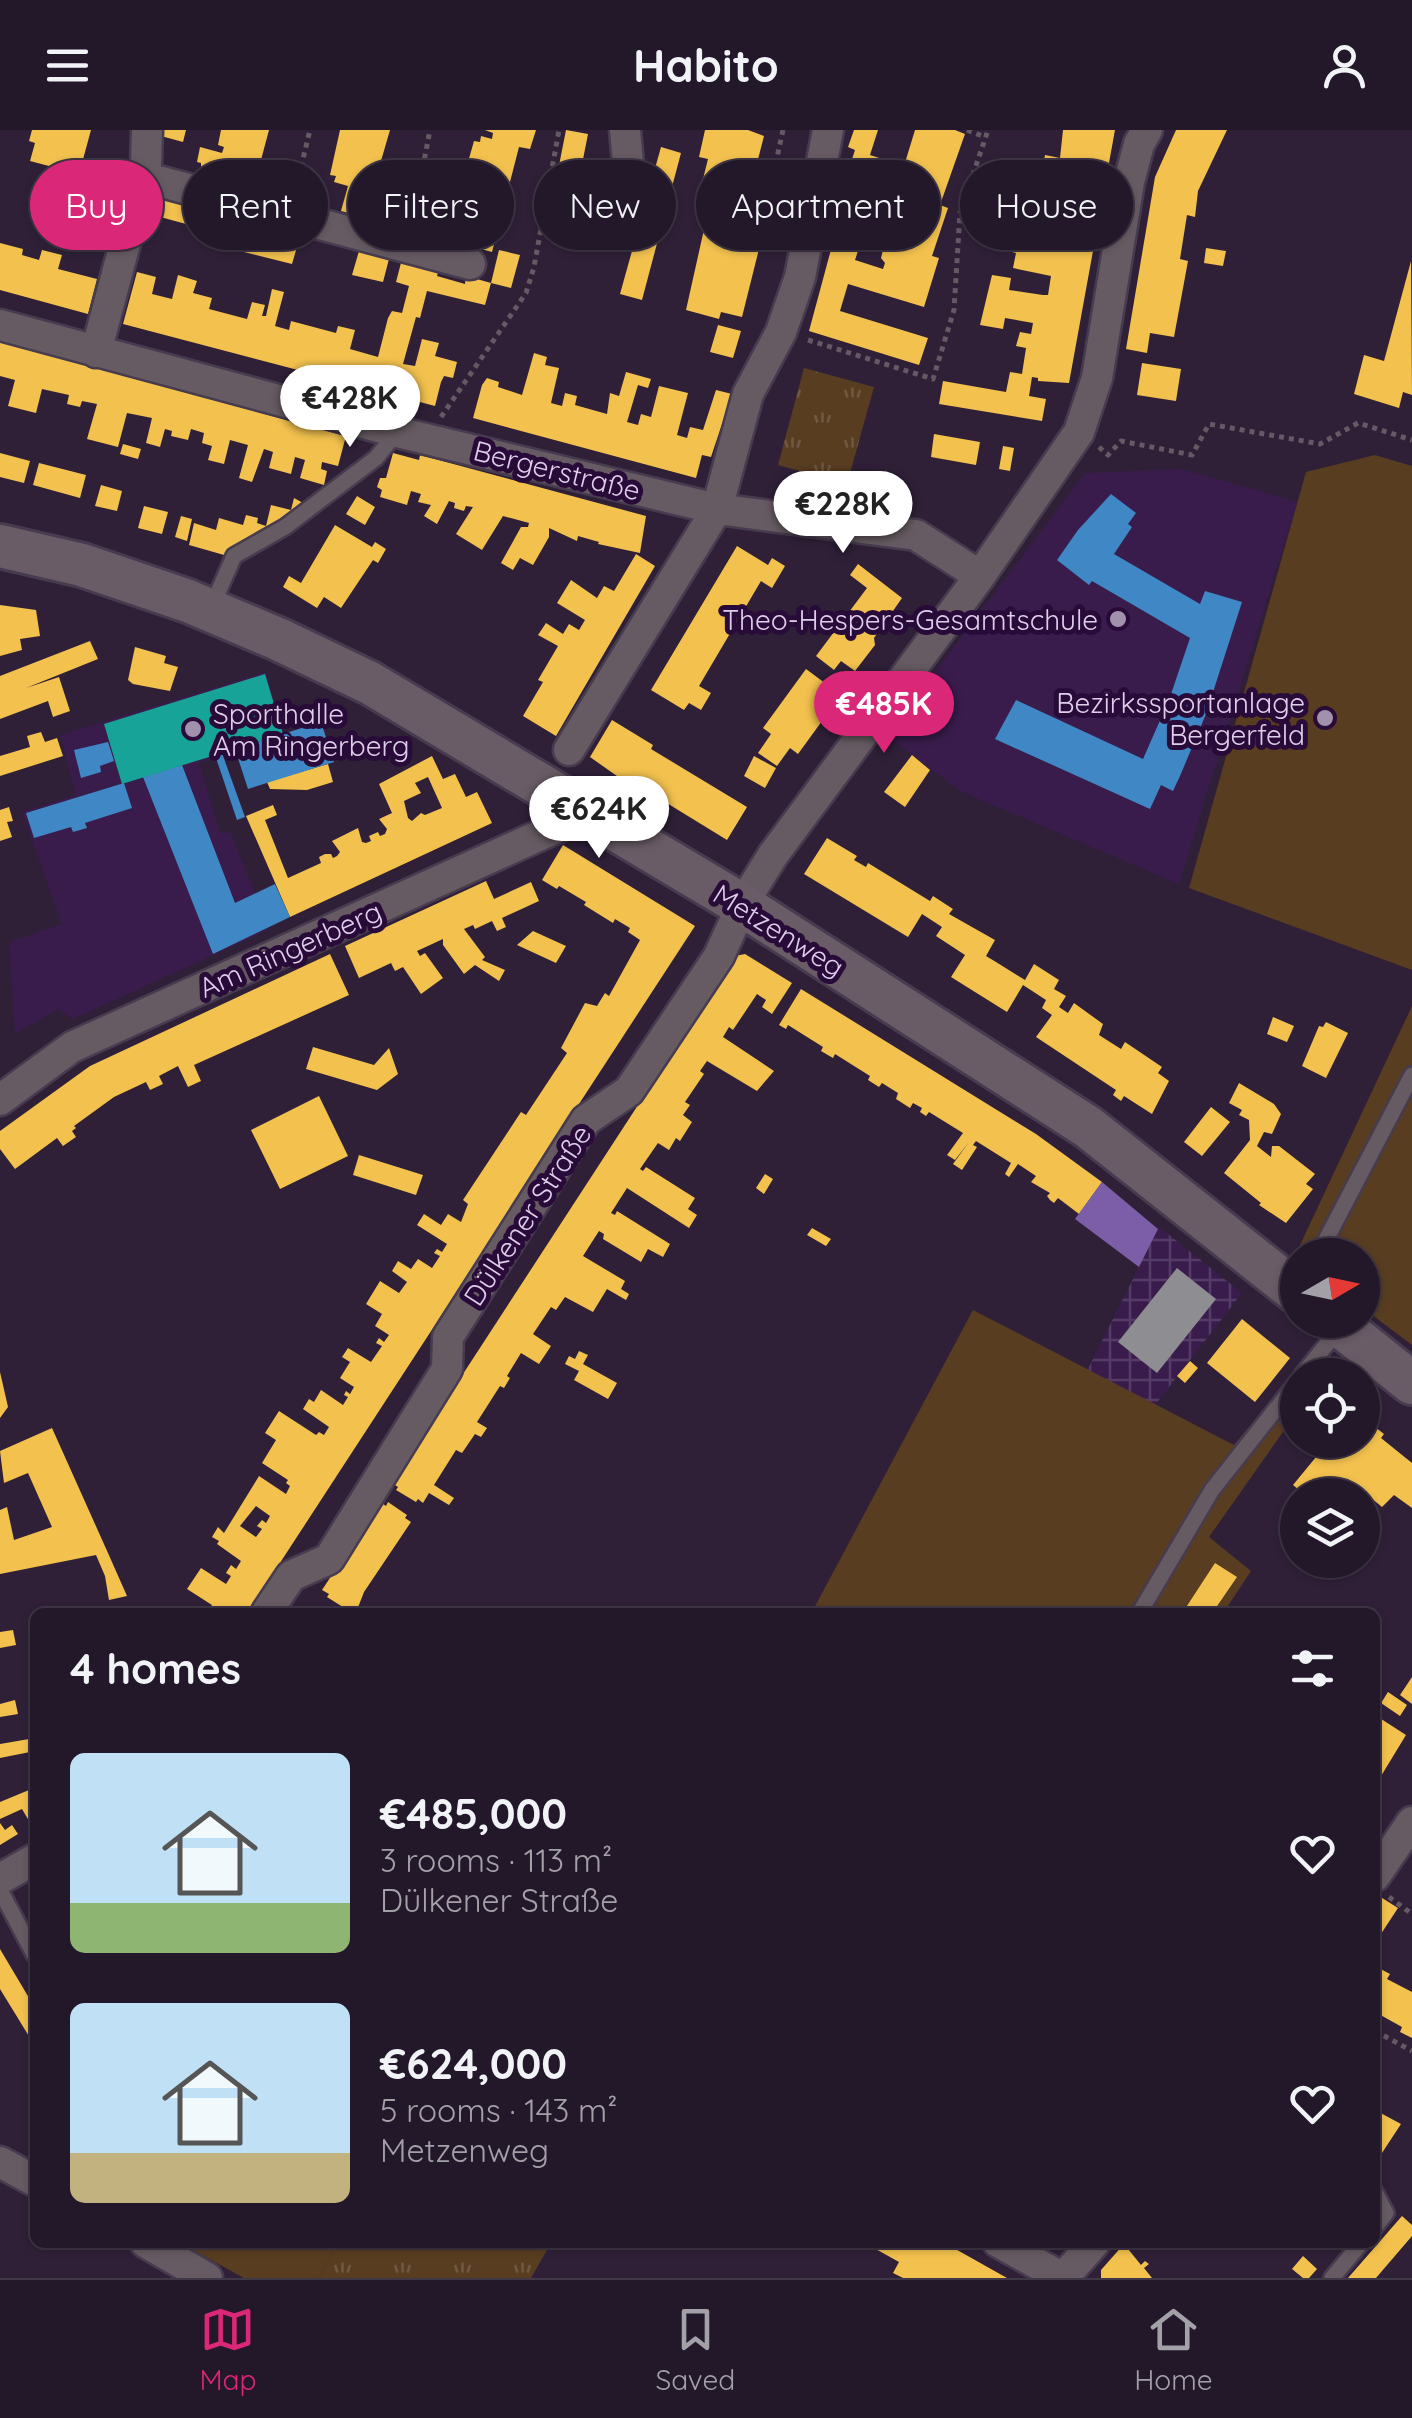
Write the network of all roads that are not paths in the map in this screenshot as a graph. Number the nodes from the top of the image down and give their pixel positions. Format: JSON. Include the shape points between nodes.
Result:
{"nodes":[{"id":1,"x":625,"y":130,"type":"edge"},
{"id":2,"x":828,"y":130,"type":"edge"},
{"id":3,"x":1148,"y":130,"type":"edge"},
{"id":4,"x":138,"y":132,"type":"edge"},
{"id":5,"x":141,"y":160,"type":"edge"},
{"id":6,"x":628,"y":160,"type":"edge"},
{"id":7,"x":163,"y":182,"type":"edge"},
{"id":8,"x":123,"y":250,"type":"edge"},
{"id":9,"x":470,"y":264,"type":"dead end"},
{"id":10,"x":0,"y":324,"type":"edge"},
{"id":11,"x":96,"y":352,"type":"junction"},
{"id":12,"x":412,"y":435,"type":"junction"},
{"id":13,"x":717,"y":509,"type":"junction"},
{"id":14,"x":0,"y":546,"type":"edge"},
{"id":15,"x":980,"y":576,"type":"junction"},
{"id":16,"x":209,"y":610,"type":"junction"},
{"id":17,"x":569,"y":750,"type":"dead end"},
{"id":18,"x":589,"y":812,"type":"junction"},
{"id":19,"x":742,"y":906,"type":"junction"},
{"id":20,"x":1412,"y":1074,"type":"edge"},
{"id":21,"x":0,"y":1100,"type":"edge"},
{"id":22,"x":1327,"y":1238,"type":"edge"},
{"id":23,"x":1280,"y":1275,"type":"edge"},
{"id":24,"x":1356,"y":1338,"type":"edge"},
{"id":25,"x":1412,"y":1383,"type":"edge"},
{"id":26,"x":1280,"y":1404,"type":"edge"},
{"id":27,"x":269,"y":1608,"type":"edge"},
{"id":28,"x":1142,"y":1608,"type":"edge"},
{"id":29,"x":1412,"y":1822,"type":"edge"},
{"id":30,"x":30,"y":1862,"type":"edge"},
{"id":31,"x":0,"y":1880,"type":"edge"},
{"id":32,"x":1381,"y":1886,"type":"edge"},
{"id":33,"x":0,"y":1890,"type":"edge"},
{"id":34,"x":30,"y":1947,"type":"edge"},
{"id":35,"x":0,"y":2162,"type":"edge"},
{"id":36,"x":30,"y":2178,"type":"edge"},
{"id":37,"x":156,"y":2248,"type":"edge"},
{"id":38,"x":1009,"y":2248,"type":"edge"},
{"id":39,"x":1090,"y":2248,"type":"edge"},
{"id":40,"x":1357,"y":2248,"type":"edge"},
{"id":41,"x":208,"y":2278,"type":"edge"},
{"id":42,"x":1063,"y":2278,"type":"edge"},
{"id":43,"x":1332,"y":2278,"type":"edge"}],
"edges":[{"from":1,"to":6,"type":"street"},
{"from":2,"to":13,"type":"street","via":[[800,278],[748,394]]},
{"from":3,"to":15,"type":"street","via":[[1129,182],[1097,378],[1079,432]]},
{"from":4,"to":5,"type":"street"},
{"from":7,"to":9,"type":"street"},
{"from":8,"to":11,"type":"street"},
{"from":10,"to":11,"type":"street","name":"Bergerstraße"},
{"from":11,"to":12,"type":"street","name":"Bergerstraße"},
{"from":12,"to":13,"type":"street","name":"Bergerstraße"},
{"from":12,"to":16,"type":"lane","via":[[234,556]]},
{"from":13,"to":15,"type":"street","name":"Bergerstraße","via":[[916,534]]},
{"from":13,"to":17,"type":"street"},
{"from":14,"to":16,"type":"main road","name":"Metzenweg","via":[[82,565]]},
{"from":15,"to":19,"type":"street","name":"Dülkener Straße","via":[[773,854]]},
{"from":16,"to":18,"type":"main road","name":"Metzenweg","via":[[370,683]]},
{"from":18,"to":19,"type":"main road","name":"Metzenweg"},
{"from":18,"to":21,"type":"street","name":"Am Ringerberg","via":[[72,1048]]},
{"from":19,"to":23,"type":"main road","name":"Metzenweg","via":[[1088,1127]]},
{"from":19,"to":27,"type":"street","name":"Dülkener Straße","via":[[719,956],[630,1091],[586,1120],[458,1321],[448,1338],[447,1369],[330,1559],[291,1576]]},
{"from":20,"to":22,"type":"lane"},
{"from":24,"to":25,"type":"main road"},
{"from":26,"to":28,"type":"lane","via":[[1212,1490]]},
{"from":29,"to":32,"type":"street"},
{"from":30,"to":31,"type":"street"},
{"from":33,"to":34,"type":"lane"},
{"from":35,"to":36,"type":"street"},
{"from":37,"to":41,"type":"street"},
{"from":38,"to":42,"type":"street"},
{"from":39,"to":42,"type":"street"},
{"from":40,"to":43,"type":"lane"}]}
